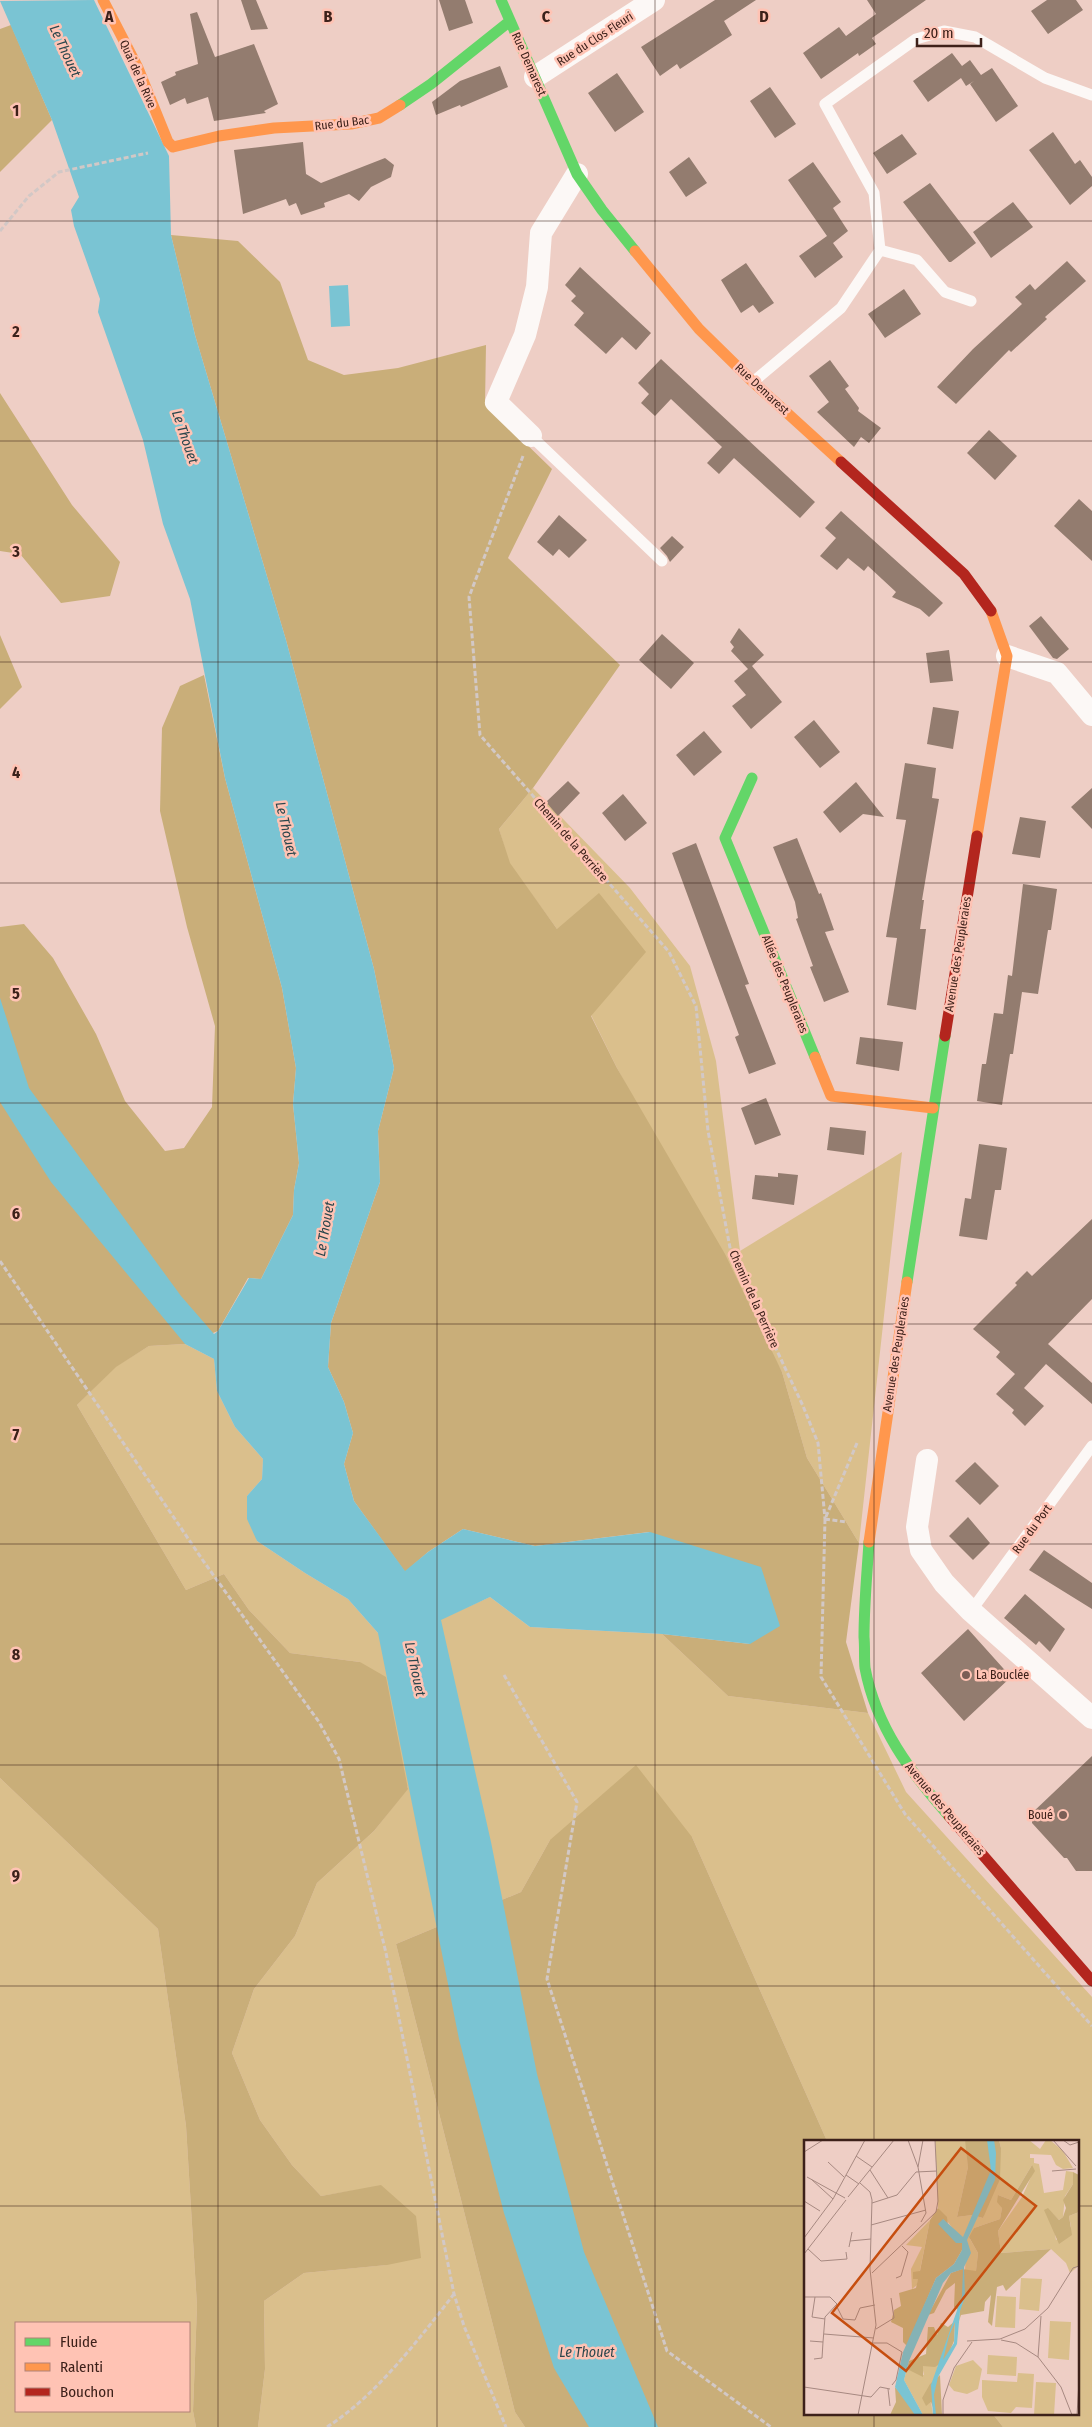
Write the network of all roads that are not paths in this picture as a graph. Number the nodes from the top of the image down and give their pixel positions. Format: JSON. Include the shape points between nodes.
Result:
{"nodes":[{"id":1,"x":103,"y":0,"type":"edge"},
{"id":2,"x":501,"y":0,"type":"edge"},
{"id":3,"x":654,"y":0,"type":"edge"},
{"id":4,"x":510,"y":21,"type":"junction"},
{"id":5,"x":535,"y":77,"type":"junction"},
{"id":6,"x":1092,"y":96,"type":"edge"},
{"id":7,"x":173,"y":147,"type":"joint"},
{"id":8,"x":577,"y":174,"type":"junction"},
{"id":9,"x":880,"y":250,"type":"junction"},
{"id":10,"x":970,"y":301,"type":"dead end"},
{"id":11,"x":753,"y":382,"type":"junction"},
{"id":12,"x":530,"y":436,"type":"joint"},
{"id":13,"x":662,"y":561,"type":"dead end"},
{"id":14,"x":1007,"y":656,"type":"junction"},
{"id":15,"x":1092,"y":715,"type":"edge"},
{"id":16,"x":752,"y":778,"type":"dead end"},
{"id":17,"x":933,"y":1108,"type":"junction"},
{"id":18,"x":1092,"y":1446,"type":"edge"},
{"id":19,"x":927,"y":1460,"type":"dead end"},
{"id":20,"x":971,"y":1611,"type":"junction"},
{"id":21,"x":1092,"y":1718,"type":"edge"},
{"id":22,"x":1092,"y":1980,"type":"edge"}],
"edges":[{"from":1,"to":7,"type":"street","name":"Quai de la Rive"},
{"from":2,"to":4,"type":"street","name":"Rue Demarest"},
{"from":3,"to":5,"type":"street","name":"Rue du Clos Fleuri"},
{"from":4,"to":5,"type":"street","name":"Rue Demarest"},
{"from":4,"to":7,"type":"street","name":"Rue du Bac","via":[[430,84],[379,118],[352,124],[274,128]]},
{"from":5,"to":8,"type":"street","name":"Rue Demarest"},
{"from":6,"to":9,"type":"lane","via":[[1045,78],[975,37],[944,31],[916,39],[832,98],[825,104],[874,193]]},
{"from":8,"to":11,"type":"street","name":"Rue Demarest","via":[[602,210],[699,329]]},
{"from":8,"to":12,"type":"street","via":[[541,233],[538,286],[525,336],[496,402]]},
{"from":9,"to":10,"type":"lane","via":[[918,260],[945,292]]},
{"from":9,"to":11,"type":"lane","via":[[841,308]]},
{"from":11,"to":14,"type":"street","name":"Rue Demarest","via":[[964,574],[991,611]]},
{"from":12,"to":13,"type":"lane"},
{"from":14,"to":15,"type":"street","via":[[1057,673]]},
{"from":14,"to":17,"type":"street","name":"Avenue des Peupleraies"},
{"from":16,"to":17,"type":"street","name":"Allée des Peupleraies","via":[[725,838],[831,1096]]},
{"from":17,"to":22,"type":"street","name":"Avenue des Peupleraies","via":[[870,1526],[864,1609],[865,1667],[888,1735],[916,1778]]},
{"from":18,"to":20,"type":"lane","name":"Rue du Port"},
{"from":19,"to":20,"type":"street","via":[[917,1526],[922,1550],[944,1583]]},
{"from":20,"to":21,"type":"street"}]}
